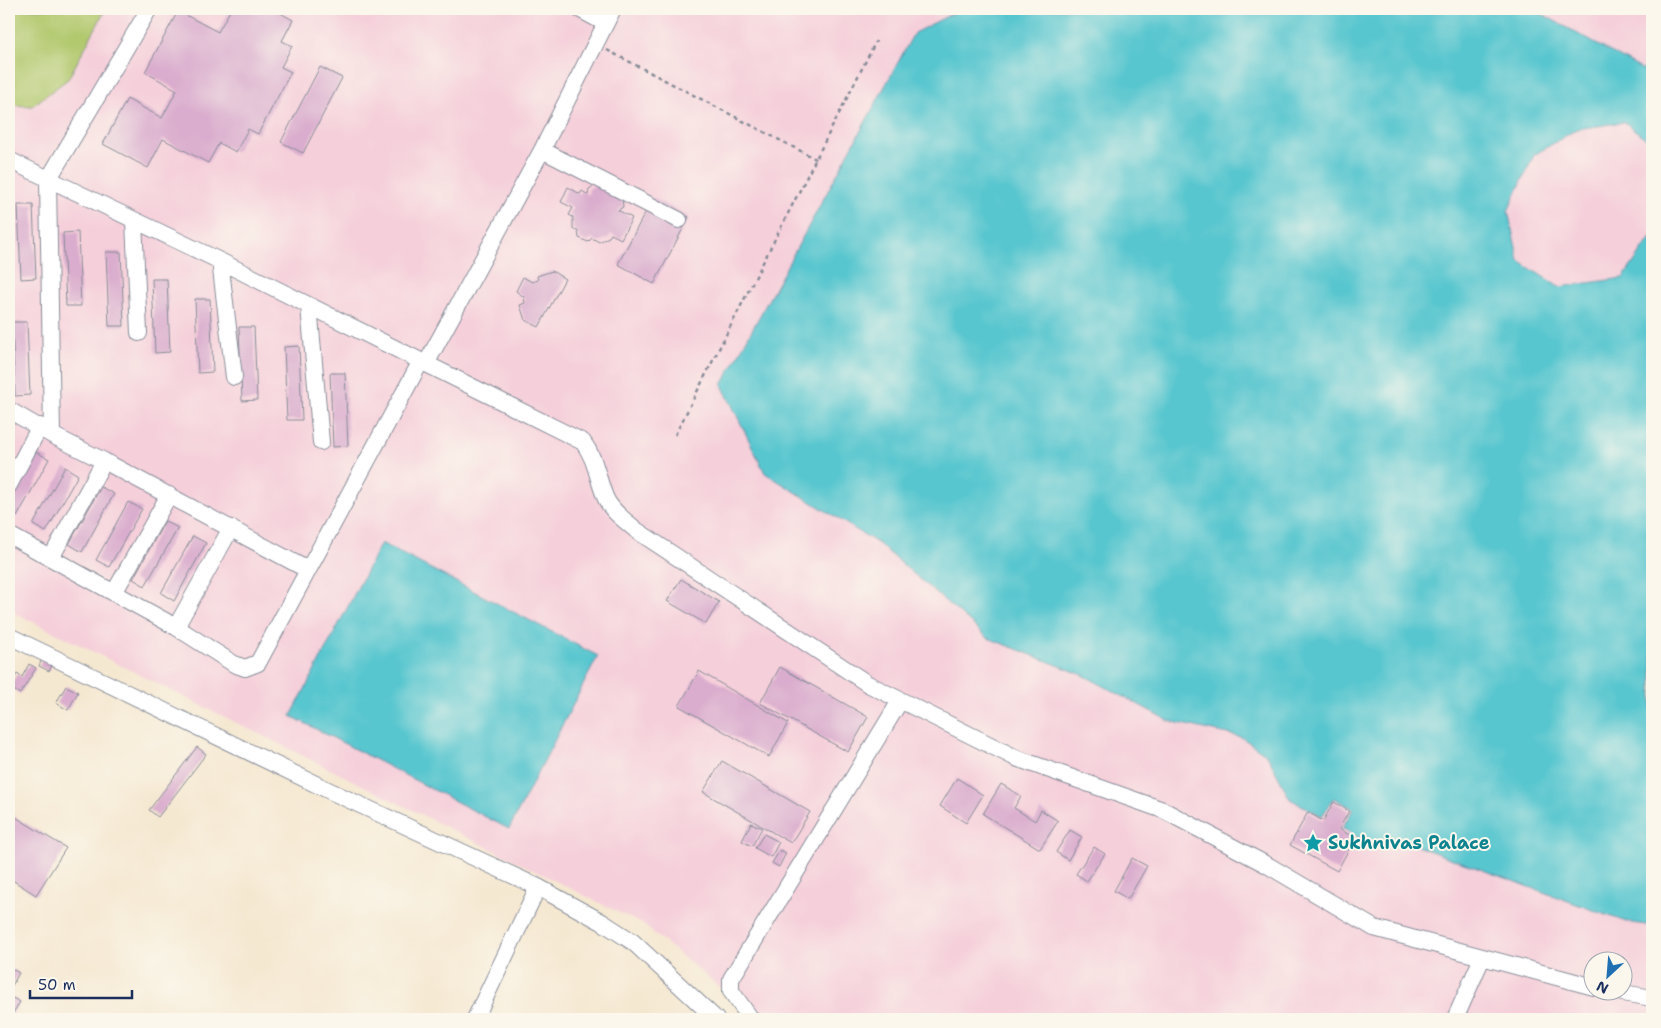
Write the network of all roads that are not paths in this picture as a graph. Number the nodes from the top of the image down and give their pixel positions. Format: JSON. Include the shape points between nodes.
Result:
{"nodes":[{"id":1,"x":149,"y":9,"type":"edge"},
{"id":2,"x":579,"y":9,"type":"edge"},
{"id":3,"x":609,"y":16,"type":"edge"},
{"id":4,"x":542,"y":150,"type":"junction"},
{"id":5,"x":9,"y":160,"type":"edge"},
{"id":6,"x":48,"y":180,"type":"junction"},
{"id":7,"x":679,"y":220,"type":"dead end"},
{"id":8,"x":134,"y":221,"type":"junction"},
{"id":9,"x":220,"y":261,"type":"junction"},
{"id":10,"x":309,"y":306,"type":"junction"},
{"id":11,"x":140,"y":334,"type":"dead end"},
{"id":12,"x":424,"y":363,"type":"junction"},
{"id":13,"x":234,"y":377,"type":"dead end"},
{"id":14,"x":9,"y":410,"type":"edge"},
{"id":15,"x":46,"y":431,"type":"junction"},
{"id":16,"x":321,"y":442,"type":"dead end"},
{"id":17,"x":104,"y":460,"type":"junction"},
{"id":18,"x":9,"y":485,"type":"edge"},
{"id":19,"x":169,"y":495,"type":"junction"},
{"id":20,"x":231,"y":528,"type":"junction"},
{"id":21,"x":9,"y":536,"type":"edge"},
{"id":22,"x":51,"y":558,"type":"junction"},
{"id":23,"x":308,"y":570,"type":"junction"},
{"id":24,"x":114,"y":593,"type":"junction"},
{"id":25,"x":176,"y":626,"type":"junction"},
{"id":26,"x":9,"y":636,"type":"edge"},
{"id":27,"x":900,"y":701,"type":"junction"},
{"id":28,"x":538,"y":887,"type":"junction"},
{"id":29,"x":1482,"y":958,"type":"junction"},
{"id":30,"x":1584,"y":984,"type":"edge"},
{"id":31,"x":1634,"y":995,"type":"edge"},
{"id":32,"x":1652,"y":998,"type":"edge"},
{"id":33,"x":475,"y":1019,"type":"edge"},
{"id":34,"x":716,"y":1019,"type":"edge"},
{"id":35,"x":751,"y":1019,"type":"edge"},
{"id":36,"x":1455,"y":1019,"type":"edge"}],
"edges":[{"from":1,"to":6,"type":"street"},
{"from":2,"to":3,"type":"street"},
{"from":3,"to":4,"type":"street"},
{"from":4,"to":7,"type":"street"},
{"from":4,"to":12,"type":"street"},
{"from":5,"to":6,"type":"street"},
{"from":6,"to":8,"type":"street"},
{"from":6,"to":15,"type":"street"},
{"from":8,"to":9,"type":"street"},
{"from":8,"to":11,"type":"street"},
{"from":9,"to":10,"type":"street"},
{"from":9,"to":13,"type":"street"},
{"from":10,"to":12,"type":"street"},
{"from":10,"to":16,"type":"street"},
{"from":12,"to":23,"type":"street"},
{"from":12,"to":27,"type":"street","via":[[583,442],[593,456],[607,500],[618,515],[636,530],[868,684]]},
{"from":14,"to":15,"type":"street"},
{"from":15,"to":17,"type":"street"},
{"from":15,"to":18,"type":"street"},
{"from":17,"to":19,"type":"street"},
{"from":17,"to":22,"type":"street"},
{"from":19,"to":20,"type":"street"},
{"from":19,"to":24,"type":"street"},
{"from":20,"to":23,"type":"street"},
{"from":20,"to":25,"type":"street"},
{"from":21,"to":22,"type":"street"},
{"from":22,"to":24,"type":"street"},
{"from":23,"to":25,"type":"street","via":[[258,664],[251,667],[234,664]]},
{"from":24,"to":25,"type":"street"},
{"from":26,"to":28,"type":"street"},
{"from":27,"to":29,"type":"street","via":[[1016,758],[1163,810],[1269,866],[1374,928]]},
{"from":27,"to":35,"type":"street","via":[[732,979],[731,991]]},
{"from":28,"to":33,"type":"street"},
{"from":28,"to":34,"type":"street","via":[[632,942]]},
{"from":29,"to":30,"type":"street"},
{"from":29,"to":36,"type":"street"},
{"from":31,"to":32,"type":"street"}]}
